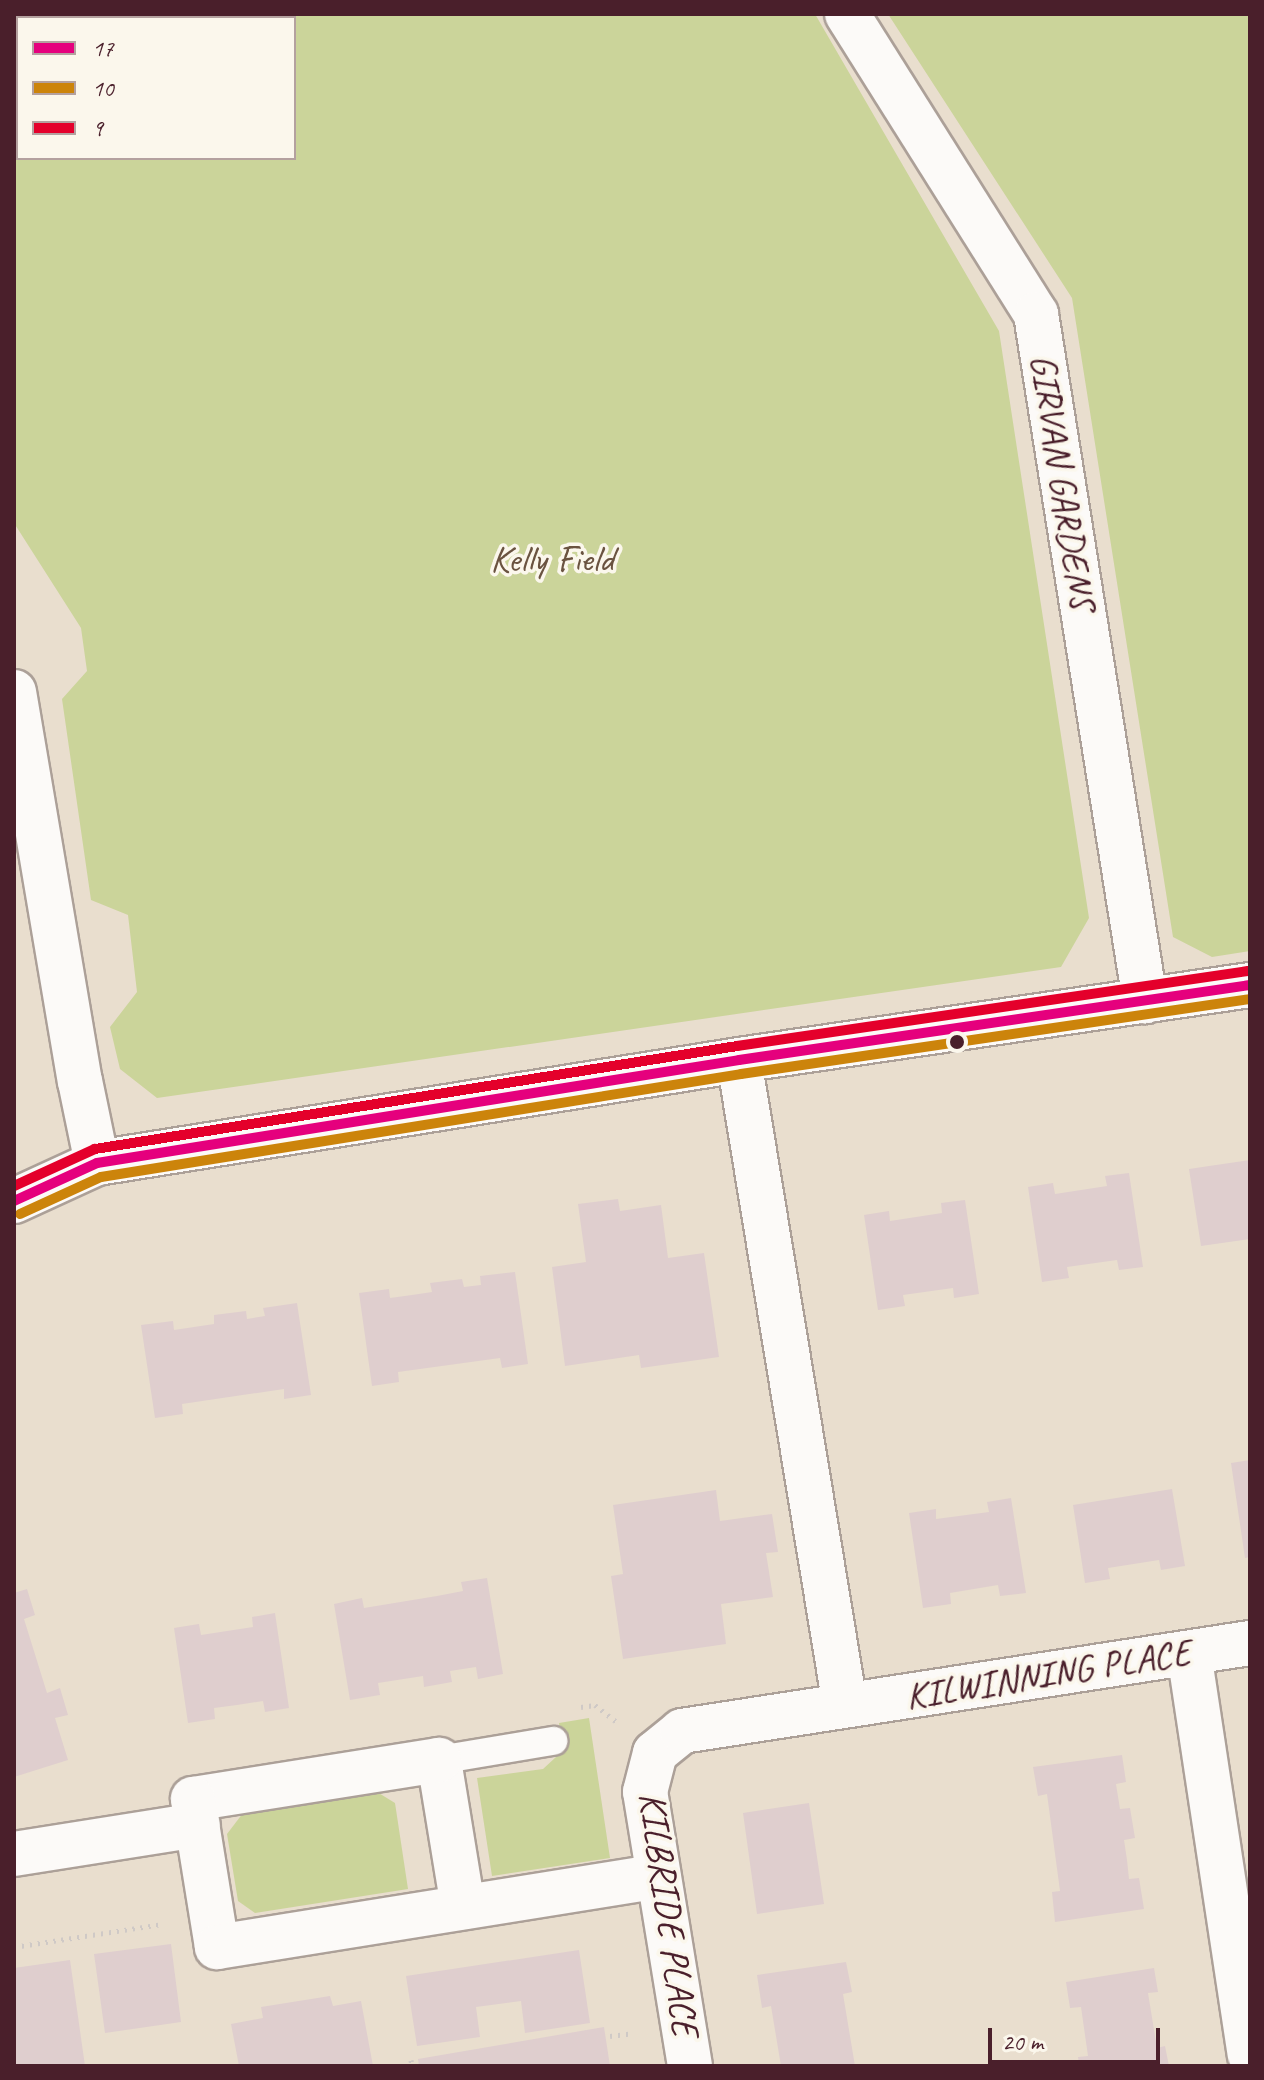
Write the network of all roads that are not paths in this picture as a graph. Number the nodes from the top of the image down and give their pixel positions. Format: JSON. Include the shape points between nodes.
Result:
{"nodes":[{"id":1,"x":847,"y":14,"type":"edge"},
{"id":2,"x":14,"y":692,"type":"edge"},
{"id":3,"x":1250,"y":985,"type":"edge"},
{"id":4,"x":1145,"y":1001,"type":"junction"},
{"id":5,"x":739,"y":1060,"type":"junction"},
{"id":6,"x":97,"y":1163,"type":"junction"},
{"id":7,"x":14,"y":1201,"type":"edge"},
{"id":8,"x":1250,"y":1643,"type":"edge"},
{"id":9,"x":1189,"y":1653,"type":"junction"},
{"id":10,"x":845,"y":1705,"type":"junction"},
{"id":11,"x":553,"y":1741,"type":"dead end"},
{"id":12,"x":439,"y":1760,"type":"junction"},
{"id":13,"x":198,"y":1825,"type":"junction"},
{"id":14,"x":14,"y":1854,"type":"edge"},
{"id":15,"x":658,"y":1876,"type":"junction"},
{"id":16,"x":463,"y":1907,"type":"junction"},
{"id":17,"x":1250,"y":2054,"type":"edge"},
{"id":18,"x":690,"y":2066,"type":"edge"}],
"edges":[{"from":1,"to":4,"type":"street","name":"GIRVAN GARDENS","via":[[1036,314]]},
{"from":2,"to":6,"type":"street"},
{"from":3,"to":4,"type":"street"},
{"from":4,"to":5,"type":"street"},
{"from":5,"to":6,"type":"street"},
{"from":5,"to":10,"type":"street"},
{"from":6,"to":7,"type":"street"},
{"from":8,"to":9,"type":"street","name":"KILWINNING PLACE"},
{"from":9,"to":10,"type":"street","name":"KILWINNING PLACE"},
{"from":9,"to":17,"type":"street"},
{"from":10,"to":15,"type":"street","name":"KILBRIDE PLACE","via":[[682,1731],[655,1753],[645,1792]]},
{"from":11,"to":12,"type":"lane"},
{"from":12,"to":13,"type":"street","via":[[193,1799]]},
{"from":12,"to":16,"type":"street"},
{"from":13,"to":14,"type":"street"},
{"from":13,"to":16,"type":"street","via":[[217,1947]]},
{"from":15,"to":16,"type":"street"},
{"from":15,"to":18,"type":"street","name":"KILBRIDE PLACE"}]}
